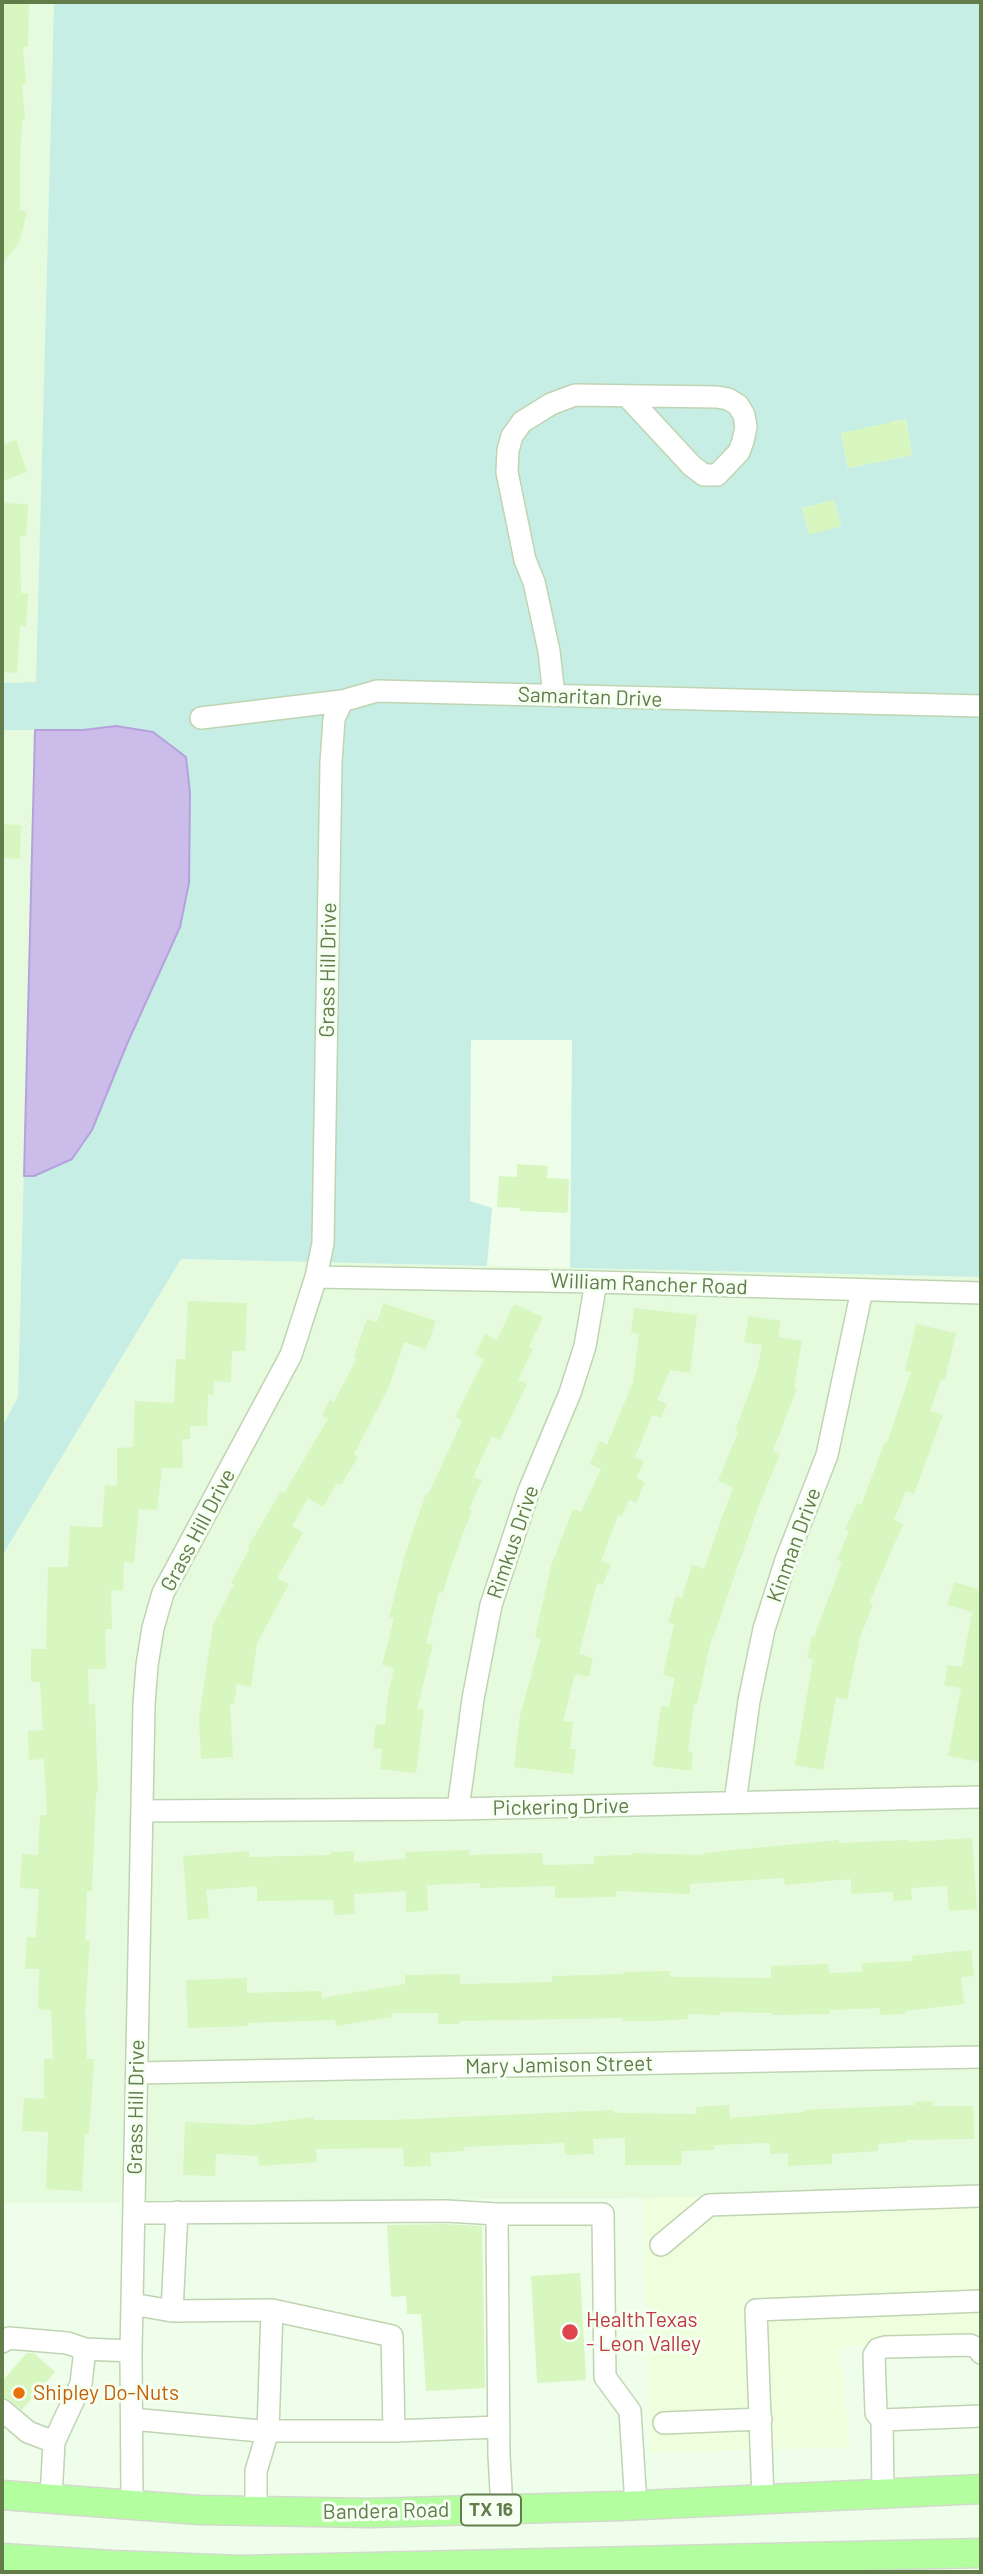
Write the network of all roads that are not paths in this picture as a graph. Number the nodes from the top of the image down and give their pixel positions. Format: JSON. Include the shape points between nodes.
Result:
{"nodes":[{"id":1,"x":628,"y":397,"type":"junction"},
{"id":2,"x":554,"y":696,"type":"junction"},
{"id":3,"x":342,"y":701,"type":"junction"},
{"id":4,"x":981,"y":706,"type":"edge"},
{"id":5,"x":201,"y":718,"type":"dead end"},
{"id":6,"x":316,"y":1277,"type":"junction"},
{"id":7,"x":596,"y":1282,"type":"junction"},
{"id":8,"x":862,"y":1290,"type":"junction"},
{"id":9,"x":981,"y":1293,"type":"edge"},
{"id":10,"x":981,"y":1797,"type":"edge"},
{"id":11,"x":735,"y":1802,"type":"junction"},
{"id":12,"x":458,"y":1809,"type":"junction"},
{"id":13,"x":142,"y":1811,"type":"junction"},
{"id":14,"x":981,"y":2056,"type":"edge"},
{"id":15,"x":137,"y":2073,"type":"junction"},
{"id":16,"x":981,"y":2196,"type":"edge"},
{"id":17,"x":177,"y":2212,"type":"junction"},
{"id":18,"x":134,"y":2213,"type":"junction"},
{"id":19,"x":497,"y":2214,"type":"junction"},
{"id":20,"x":661,"y":2245,"type":"dead end"},
{"id":21,"x":981,"y":2301,"type":"edge"},
{"id":22,"x":132,"y":2304,"type":"junction"},
{"id":23,"x":272,"y":2310,"type":"junction"},
{"id":24,"x":172,"y":2311,"type":"junction"},
{"id":25,"x":2,"y":2342,"type":"edge"},
{"id":26,"x":85,"y":2349,"type":"junction"},
{"id":27,"x":131,"y":2350,"type":"junction"},
{"id":28,"x":981,"y":2353,"type":"edge"},
{"id":29,"x":2,"y":2410,"type":"edge"},
{"id":30,"x":981,"y":2416,"type":"edge"},
{"id":31,"x":761,"y":2418,"type":"junction"},
{"id":32,"x":132,"y":2419,"type":"junction"},
{"id":33,"x":882,"y":2420,"type":"junction"},
{"id":34,"x":664,"y":2423,"type":"dead end"},
{"id":35,"x":499,"y":2427,"type":"junction"},
{"id":36,"x":268,"y":2431,"type":"junction"},
{"id":37,"x":394,"y":2431,"type":"junction"},
{"id":38,"x":54,"y":2442,"type":"junction"},
{"id":39,"x":981,"y":2489,"type":"edge"},
{"id":40,"x":883,"y":2494,"type":"junction"},
{"id":41,"x":2,"y":2495,"type":"edge"},
{"id":42,"x":51,"y":2498,"type":"junction"},
{"id":43,"x":763,"y":2499,"type":"junction"},
{"id":44,"x":132,"y":2504,"type":"junction"},
{"id":45,"x":636,"y":2505,"type":"junction"},
{"id":46,"x":502,"y":2509,"type":"junction"},
{"id":47,"x":256,"y":2511,"type":"junction"},
{"id":48,"x":981,"y":2553,"type":"edge"},
{"id":49,"x":2,"y":2558,"type":"edge"},
{"id":50,"x":741,"y":2565,"type":"edge"},
{"id":51,"x":517,"y":2568,"type":"edge"},
{"id":52,"x":113,"y":2569,"type":"edge"},
{"id":53,"x":240,"y":2571,"type":"edge"}],
"edges":[{"from":1,"to":1,"type":"street","via":[[728,399],[744,415],[746,427],[739,452],[716,475],[704,475]]},
{"from":1,"to":2,"type":"street","via":[[575,395],[551,404],[522,422],[508,450],[512,503],[541,614]]},
{"from":2,"to":3,"type":"street","name":"Samaritan Drive","via":[[377,691]]},
{"from":2,"to":4,"type":"street","name":"Samaritan Drive"},
{"from":3,"to":5,"type":"street","name":"Samaritan Drive"},
{"from":3,"to":6,"type":"street","name":"Grass Hill Drive","via":[[334,719],[331,762],[323,1243]]},
{"from":6,"to":7,"type":"street","name":"William Rancher Road"},
{"from":6,"to":13,"type":"street","name":"Grass Hill Drive","via":[[292,1355],[163,1593],[146,1665]]},
{"from":7,"to":8,"type":"street","name":"William Rancher Road"},
{"from":7,"to":12,"type":"street","name":"Rimkus Drive","via":[[585,1346],[570,1393],[528,1493],[491,1605]]},
{"from":8,"to":9,"type":"street","name":"William Rancher Road"},
{"from":8,"to":11,"type":"street","name":"Kinman Drive","via":[[827,1455],[764,1629]]},
{"from":10,"to":11,"type":"street","name":"Pickering Drive"},
{"from":11,"to":12,"type":"street","name":"Pickering Drive"},
{"from":12,"to":13,"type":"street","name":"Pickering Drive"},
{"from":13,"to":15,"type":"street","name":"Grass Hill Drive"},
{"from":14,"to":15,"type":"street","name":"Mary Jamison Street"},
{"from":15,"to":18,"type":"street","name":"Grass Hill Drive"},
{"from":16,"to":20,"type":"street","via":[[709,2205]]},
{"from":17,"to":18,"type":"street"},
{"from":17,"to":19,"type":"street"},
{"from":17,"to":24,"type":"street"},
{"from":18,"to":22,"type":"street","name":"Grass Hill Drive"},
{"from":19,"to":35,"type":"street"},
{"from":19,"to":45,"type":"street","via":[[603,2214],[605,2377],[630,2411]]},
{"from":21,"to":31,"type":"street","via":[[756,2310]]},
{"from":22,"to":24,"type":"street"},
{"from":22,"to":27,"type":"street","name":"Grass Hill Drive"},
{"from":23,"to":24,"type":"street"},
{"from":23,"to":36,"type":"street"},
{"from":23,"to":37,"type":"street","via":[[392,2336]]},
{"from":25,"to":26,"type":"street","via":[[9,2338]]},
{"from":26,"to":27,"type":"street"},
{"from":26,"to":38,"type":"street","via":[[81,2384]]},
{"from":27,"to":32,"type":"street","name":"Grass Hill Drive"},
{"from":28,"to":33,"type":"street","via":[[970,2345],[878,2349],[874,2355],[876,2413]]},
{"from":29,"to":38,"type":"street","via":[[28,2432]]},
{"from":30,"to":33,"type":"street"},
{"from":31,"to":34,"type":"street"},
{"from":31,"to":43,"type":"street"},
{"from":32,"to":36,"type":"street"},
{"from":32,"to":44,"type":"street","name":"Grass Hill Drive"},
{"from":33,"to":40,"type":"street"},
{"from":35,"to":37,"type":"street"},
{"from":35,"to":46,"type":"street"},
{"from":36,"to":37,"type":"street"},
{"from":36,"to":47,"type":"street","via":[[256,2471]]},
{"from":38,"to":42,"type":"street"},
{"from":39,"to":40,"type":"main road","name":"Bandera Road","number":"TX 16"},
{"from":40,"to":43,"type":"main road","name":"Bandera Road","number":"TX 16"},
{"from":41,"to":42,"type":"main road","name":"Bandera Road","number":"TX 16"},
{"from":42,"to":44,"type":"main road","name":"Bandera Road","number":"TX 16"},
{"from":43,"to":45,"type":"main road","name":"Bandera Road","number":"TX 16"},
{"from":44,"to":47,"type":"main road","name":"Bandera Road","number":"TX 16"},
{"from":45,"to":46,"type":"main road","name":"Bandera Road","number":"TX 16"},
{"from":46,"to":47,"type":"main road","name":"Bandera Road","number":"TX 16"},
{"from":48,"to":50,"type":"main road"},
{"from":49,"to":52,"type":"main road"},
{"from":50,"to":51,"type":"main road"},
{"from":51,"to":53,"type":"main road"},
{"from":52,"to":53,"type":"main road"}]}
